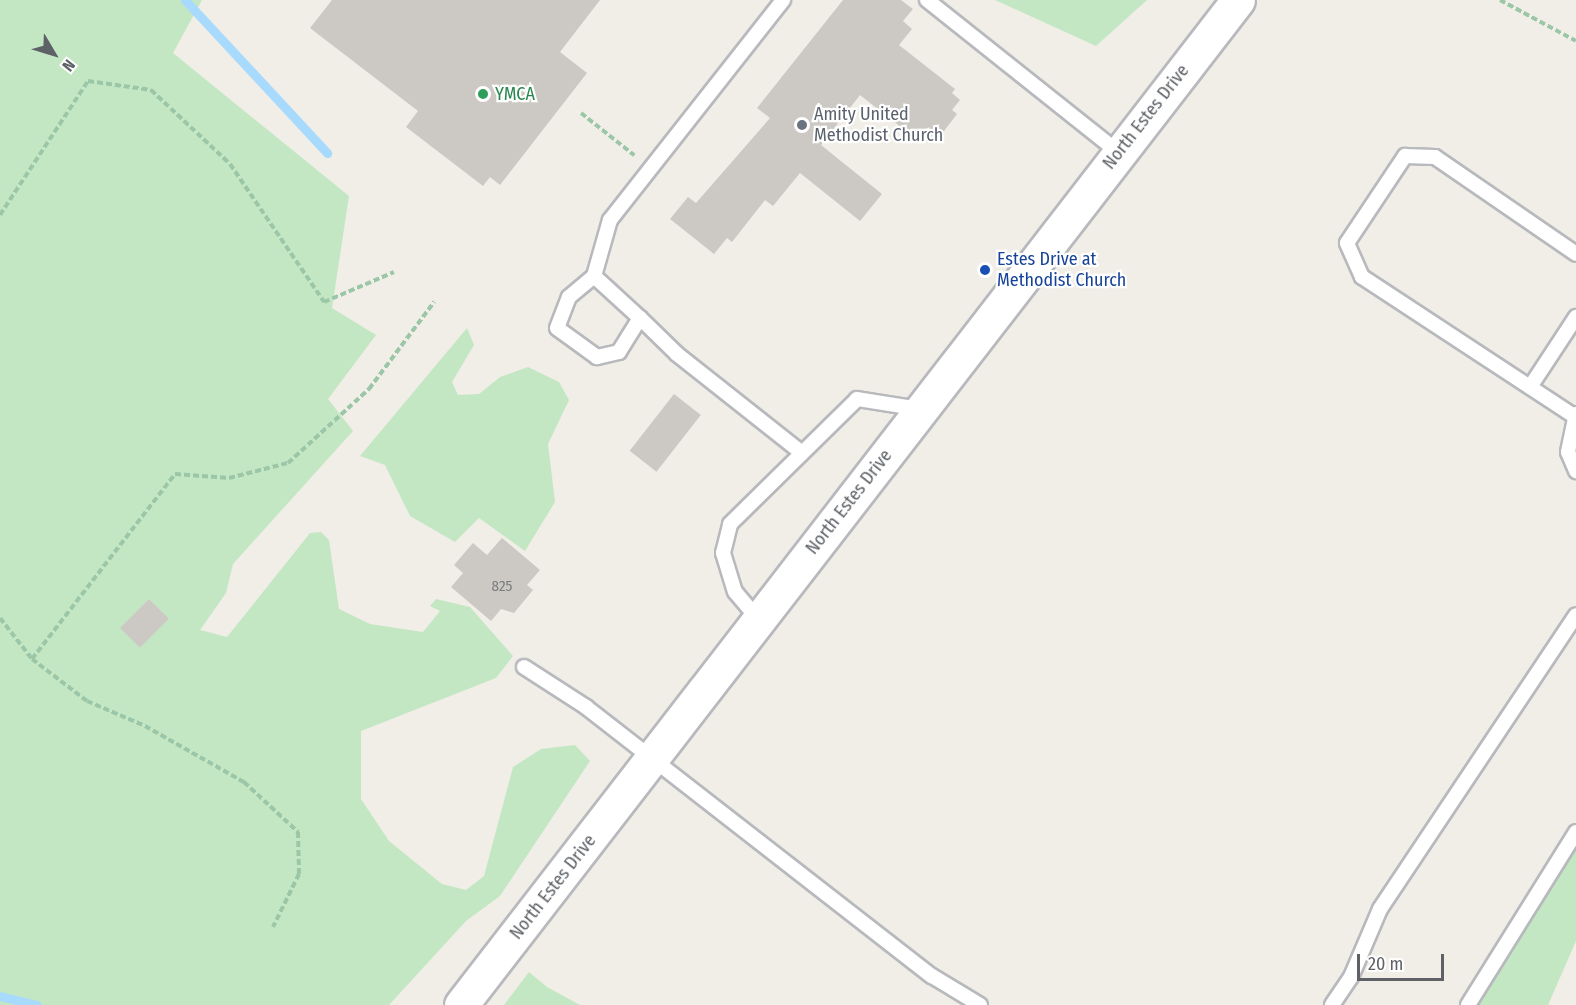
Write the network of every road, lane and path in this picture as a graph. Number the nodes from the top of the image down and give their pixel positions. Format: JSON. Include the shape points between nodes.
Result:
{"nodes":[{"id":1,"x":783,"y":0,"type":"edge"},
{"id":2,"x":927,"y":0,"type":"edge"},
{"id":3,"x":1238,"y":0,"type":"edge"},
{"id":4,"x":1500,"y":0,"type":"edge"},
{"id":5,"x":1576,"y":41,"type":"edge"},
{"id":6,"x":580,"y":113,"type":"dead end"},
{"id":7,"x":1119,"y":152,"type":"junction"},
{"id":8,"x":650,"y":168,"type":"junction"},
{"id":9,"x":0,"y":215,"type":"edge"},
{"id":10,"x":1576,"y":254,"type":"edge"},
{"id":11,"x":394,"y":272,"type":"dead end"},
{"id":12,"x":594,"y":276,"type":"junction"},
{"id":13,"x":434,"y":302,"type":"dead end"},
{"id":14,"x":1576,"y":317,"type":"edge"},
{"id":15,"x":640,"y":318,"type":"junction"},
{"id":16,"x":1530,"y":387,"type":"junction"},
{"id":17,"x":920,"y":409,"type":"junction"},
{"id":18,"x":1575,"y":415,"type":"edge"},
{"id":19,"x":802,"y":453,"type":"junction"},
{"id":20,"x":1576,"y":471,"type":"edge"},
{"id":21,"x":1576,"y":615,"type":"edge"},
{"id":22,"x":0,"y":618,"type":"edge"},
{"id":23,"x":758,"y":619,"type":"junction"},
{"id":24,"x":32,"y":659,"type":"junction"},
{"id":25,"x":524,"y":667,"type":"dead end"},
{"id":26,"x":650,"y":761,"type":"junction"},
{"id":27,"x":1576,"y":832,"type":"edge"},
{"id":28,"x":273,"y":927,"type":"dead end"},
{"id":29,"x":461,"y":1005,"type":"edge"},
{"id":30,"x":980,"y":1005,"type":"edge"},
{"id":31,"x":1332,"y":1005,"type":"edge"},
{"id":32,"x":1468,"y":1005,"type":"edge"}],
"edges":[{"from":1,"to":8,"type":"lane"},
{"from":2,"to":7,"type":"lane"},
{"from":3,"to":7,"type":"main road","name":"North Estes Drive"},
{"from":4,"to":5,"type":"path"},
{"from":6,"to":8,"type":"path"},
{"from":7,"to":17,"type":"main road","name":"North Estes Drive"},
{"from":8,"to":12,"type":"lane","via":[[610,220]]},
{"from":9,"to":11,"type":"path","via":[[88,81],[98,82],[151,90],[230,164],[324,302]]},
{"from":10,"to":16,"type":"lane","via":[[1435,157],[1405,156],[1347,243],[1362,277]]},
{"from":12,"to":15,"type":"lane"},
{"from":12,"to":15,"type":"lane","via":[[569,297],[557,328],[597,357],[619,352]]},
{"from":13,"to":24,"type":"path","via":[[369,389],[288,463],[229,478],[175,474]]},
{"from":14,"to":16,"type":"lane"},
{"from":15,"to":19,"type":"lane","via":[[677,354]]},
{"from":16,"to":18,"type":"lane"},
{"from":17,"to":19,"type":"lane","via":[[857,399]]},
{"from":17,"to":23,"type":"main road","name":"North Estes Drive"},
{"from":18,"to":20,"type":"lane","via":[[1568,452]]},
{"from":19,"to":23,"type":"lane","via":[[730,524],[723,553],[735,592]]},
{"from":21,"to":31,"type":"lane","via":[[1380,909]]},
{"from":22,"to":24,"type":"path"},
{"from":23,"to":26,"type":"main road","name":"North Estes Drive"},
{"from":24,"to":28,"type":"path","via":[[87,701],[145,726],[244,782],[298,832],[299,874]]},
{"from":25,"to":26,"type":"lane","via":[[586,707]]},
{"from":26,"to":29,"type":"main road","name":"North Estes Drive"},
{"from":26,"to":30,"type":"lane","via":[[932,976]]},
{"from":27,"to":32,"type":"lane"}]}
